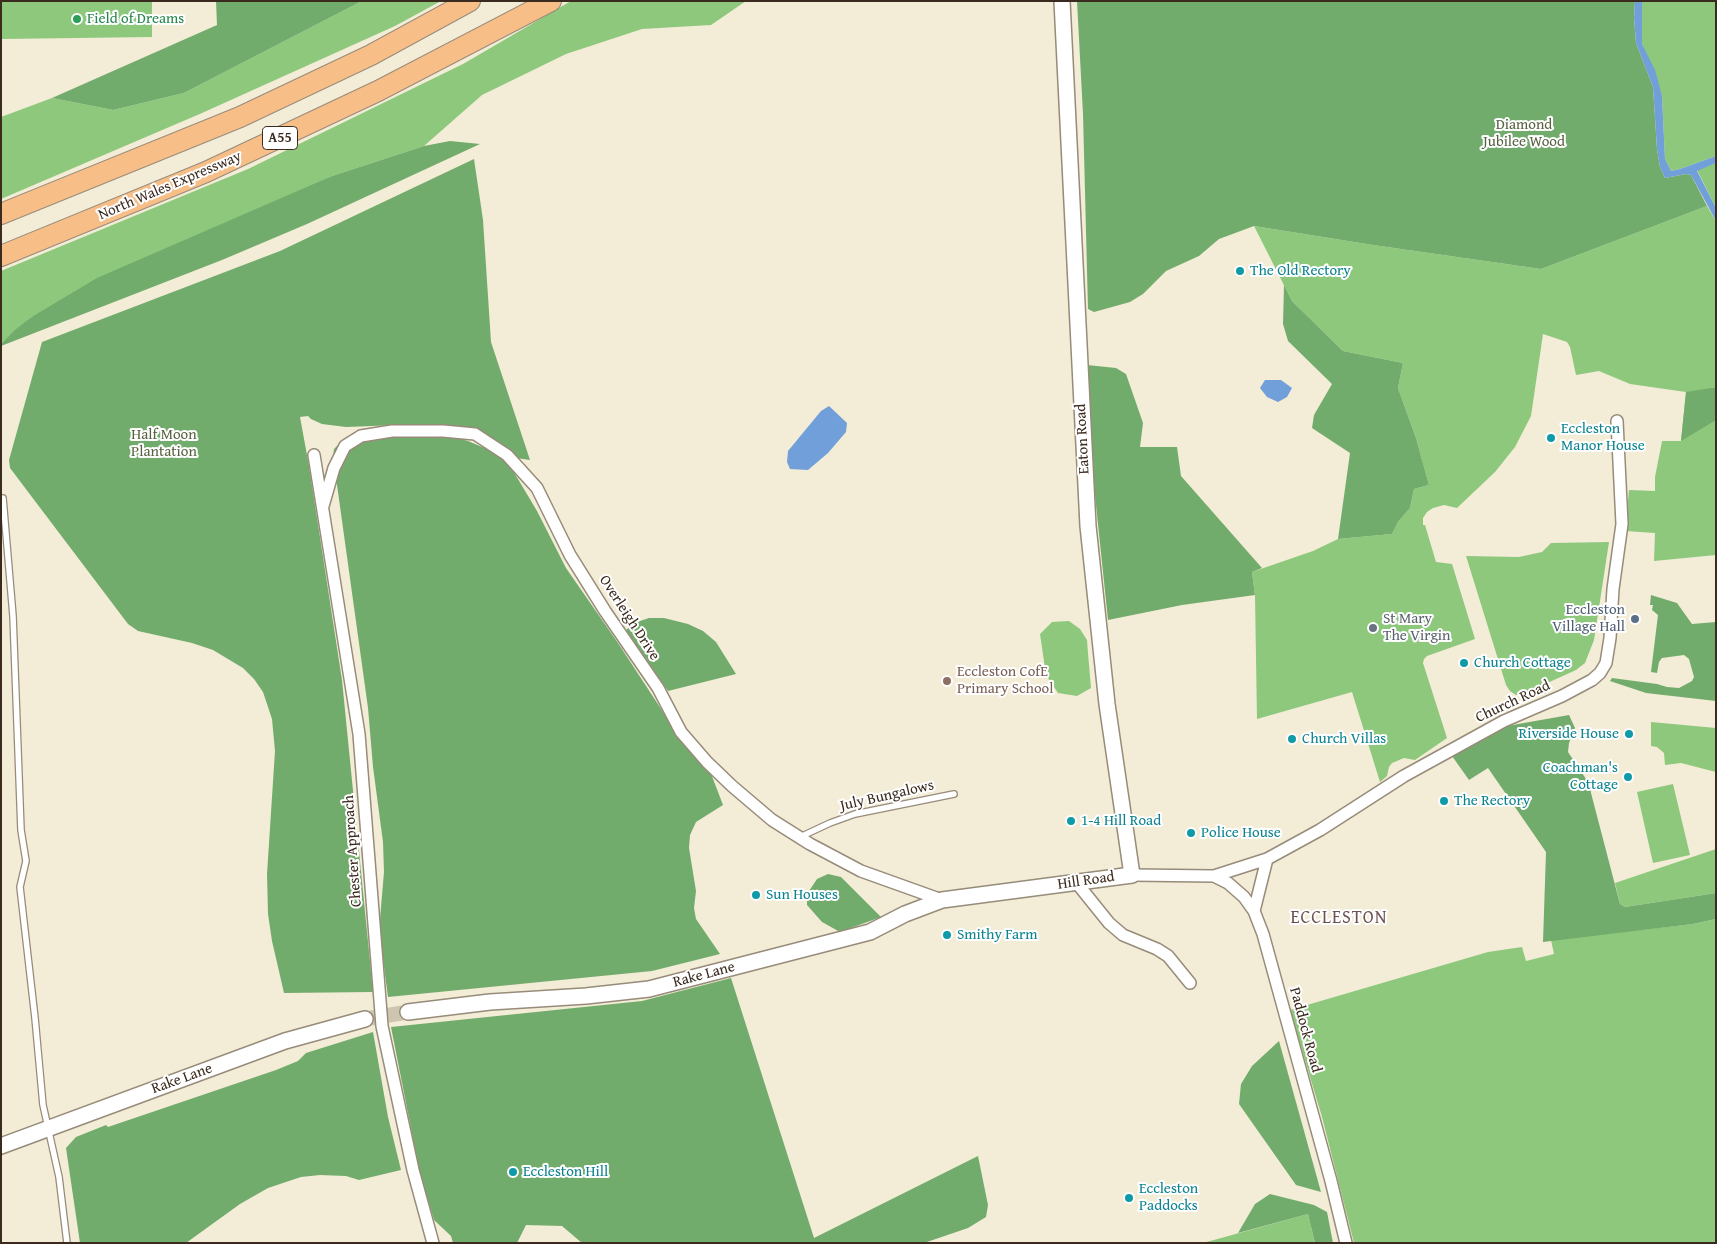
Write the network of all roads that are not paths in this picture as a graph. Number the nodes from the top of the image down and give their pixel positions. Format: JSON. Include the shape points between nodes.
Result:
{"nodes":[{"id":1,"x":470,"y":1,"type":"edge"},
{"id":2,"x":551,"y":1,"type":"edge"},
{"id":3,"x":1062,"y":1,"type":"edge"},
{"id":4,"x":1,"y":214,"type":"edge"},
{"id":5,"x":1,"y":256,"type":"edge"},
{"id":6,"x":1617,"y":421,"type":"dead end"},
{"id":7,"x":314,"y":455,"type":"dead end"},
{"id":8,"x":3,"y":498,"type":"dead end"},
{"id":9,"x":323,"y":506,"type":"junction"},
{"id":10,"x":954,"y":794,"type":"dead end"},
{"id":11,"x":800,"y":837,"type":"junction"},
{"id":12,"x":1267,"y":859,"type":"junction"},
{"id":13,"x":1181,"y":874,"type":"joint"},
{"id":14,"x":1132,"y":875,"type":"junction"},
{"id":15,"x":1214,"y":876,"type":"junction"},
{"id":16,"x":1076,"y":882,"type":"junction"},
{"id":17,"x":991,"y":894,"type":"joint"},
{"id":18,"x":942,"y":900,"type":"junction"},
{"id":19,"x":1254,"y":911,"type":"junction"},
{"id":20,"x":1190,"y":983,"type":"dead end"},
{"id":21,"x":408,"y":1012,"type":"tunnel mouth"},
{"id":22,"x":364,"y":1020,"type":"tunnel mouth"},
{"id":23,"x":49,"y":1129,"type":"junction"},
{"id":24,"x":1,"y":1146,"type":"edge"},
{"id":25,"x":67,"y":1243,"type":"edge"},
{"id":26,"x":433,"y":1243,"type":"edge"},
{"id":27,"x":1346,"y":1243,"type":"edge"}],
"edges":[{"from":1,"to":4,"type":"highway","number":"A55","via":[[371,55],[240,117]]},
{"from":2,"to":5,"type":"highway","name":"North Wales Expressway","number":"A55","via":[[378,92],[206,172]]},
{"from":3,"to":14,"type":"street","name":"Eaton Road","via":[[1088,526],[1107,704]]},
{"from":6,"to":12,"type":"street","name":"Church Road","via":[[1622,524],[1610,638],[1606,663],[1600,673],[1562,696],[1504,721],[1404,776],[1320,830]]},
{"from":7,"to":9,"type":"street","name":"Chester Approach"},
{"from":8,"to":23,"type":"lane","via":[[13,616],[21,830],[26,861],[20,887],[43,1105]]},
{"from":9,"to":11,"type":"street","name":"Overleigh Drive","via":[[334,468],[345,446],[360,436],[392,432],[475,434],[507,455],[537,488],[570,555],[658,688],[681,732],[732,786],[772,820]]},
{"from":9,"to":26,"type":"street","name":"Chester Approach","via":[[359,734],[382,1026],[413,1170]]},
{"from":10,"to":11,"type":"lane","name":"July Bungalows","via":[[855,814]]},
{"from":11,"to":18,"type":"street","name":"Overleigh Drive","via":[[861,871]]},
{"from":12,"to":15,"type":"street","name":"Church Road"},
{"from":12,"to":19,"type":"street"},
{"from":13,"to":14,"type":"street","name":"Hill Road"},
{"from":13,"to":15,"type":"street","name":"Paddock Road"},
{"from":14,"to":16,"type":"street","name":"Hill Road"},
{"from":15,"to":19,"type":"street","name":"Paddock Road","via":[[1228,882]]},
{"from":16,"to":17,"type":"street","name":"Hill Road"},
{"from":16,"to":20,"type":"street","via":[[1116,929],[1168,956]]},
{"from":17,"to":18,"type":"street","name":"Rake Lane"},
{"from":18,"to":21,"type":"street","name":"Rake Lane","via":[[870,932],[648,989]]},
{"from":19,"to":27,"type":"street","name":"Paddock Road","via":[[1263,934]]},
{"from":22,"to":23,"type":"street","name":"Rake Lane","via":[[284,1041]]},
{"from":23,"to":24,"type":"street","name":"Rake Lane"},
{"from":23,"to":25,"type":"lane"}]}
